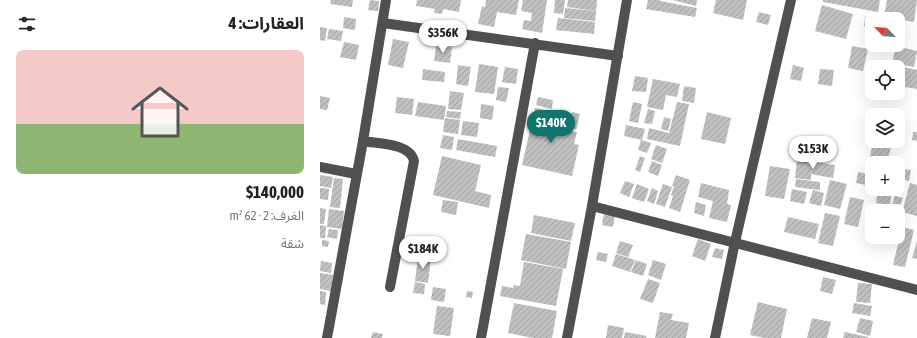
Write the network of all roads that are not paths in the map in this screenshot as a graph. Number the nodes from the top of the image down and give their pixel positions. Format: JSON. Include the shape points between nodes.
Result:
{"nodes":[{"id":1,"x":386,"y":0,"type":"edge"},
{"id":2,"x":627,"y":0,"type":"edge"},
{"id":3,"x":791,"y":0,"type":"edge"},
{"id":4,"x":384,"y":23,"type":"junction"},
{"id":5,"x":535,"y":43,"type":"junction"},
{"id":6,"x":618,"y":56,"type":"junction"},
{"id":7,"x":363,"y":141,"type":"junction"},
{"id":8,"x":320,"y":167,"type":"edge"},
{"id":9,"x":356,"y":174,"type":"junction"},
{"id":10,"x":592,"y":206,"type":"junction"},
{"id":11,"x":735,"y":242,"type":"junction"},
{"id":12,"x":390,"y":287,"type":"dead end"},
{"id":13,"x":917,"y":290,"type":"edge"},
{"id":14,"x":327,"y":338,"type":"edge"},
{"id":15,"x":481,"y":338,"type":"edge"},
{"id":16,"x":567,"y":338,"type":"edge"},
{"id":17,"x":716,"y":338,"type":"edge"}],
"edges":[{"from":1,"to":4,"type":"street"},
{"from":2,"to":6,"type":"street"},
{"from":3,"to":11,"type":"street"},
{"from":4,"to":5,"type":"street"},
{"from":4,"to":7,"type":"street"},
{"from":5,"to":6,"type":"street"},
{"from":5,"to":15,"type":"street"},
{"from":6,"to":10,"type":"street"},
{"from":7,"to":9,"type":"street"},
{"from":7,"to":12,"type":"street","via":[[406,149],[414,162]]},
{"from":8,"to":9,"type":"street"},
{"from":9,"to":14,"type":"street"},
{"from":10,"to":11,"type":"street"},
{"from":10,"to":16,"type":"street"},
{"from":11,"to":13,"type":"street"},
{"from":11,"to":17,"type":"street"}]}
